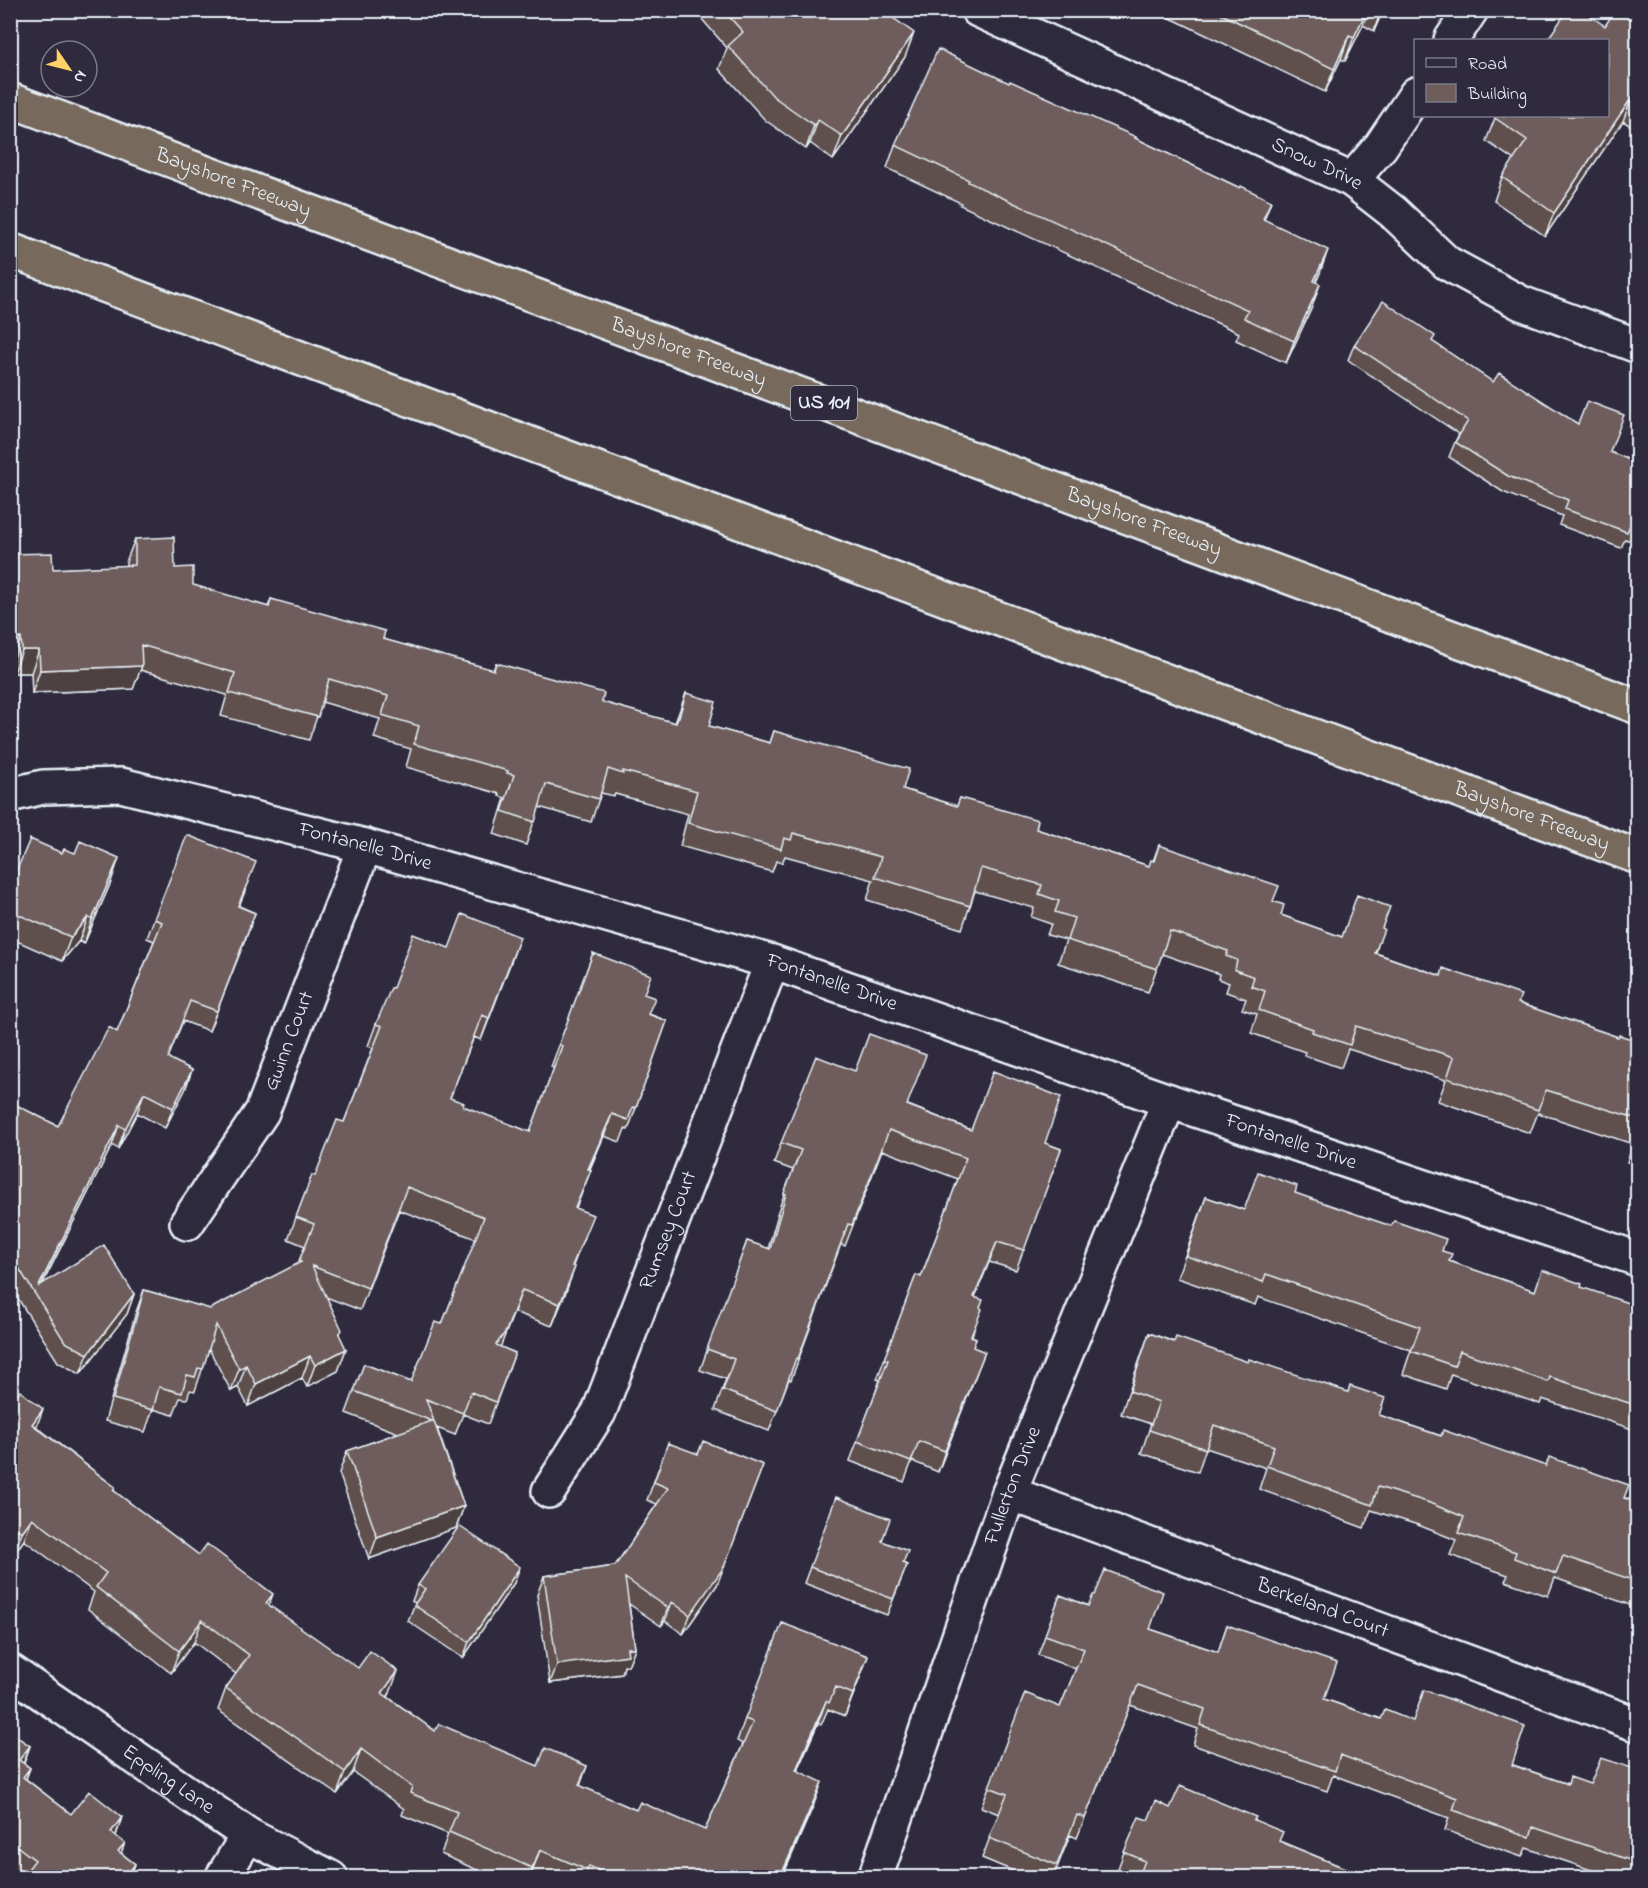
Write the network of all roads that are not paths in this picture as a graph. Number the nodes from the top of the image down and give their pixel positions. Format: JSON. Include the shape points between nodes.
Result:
{"nodes":[{"id":1,"x":978,"y":10,"type":"edge"},
{"id":2,"x":1471,"y":10,"type":"edge"},
{"id":3,"x":1452,"y":39,"type":"edge"},
{"id":4,"x":1414,"y":97,"type":"edge"},
{"id":5,"x":10,"y":100,"type":"edge"},
{"id":6,"x":1352,"y":180,"type":"junction"},
{"id":7,"x":10,"y":250,"type":"edge"},
{"id":8,"x":1638,"y":346,"type":"edge"},
{"id":9,"x":1638,"y":707,"type":"edge"},
{"id":10,"x":10,"y":795,"type":"edge"},
{"id":11,"x":365,"y":846,"type":"junction"},
{"id":12,"x":1638,"y":857,"type":"edge"},
{"id":13,"x":772,"y":962,"type":"junction"},
{"id":14,"x":1169,"y":1101,"type":"junction"},
{"id":15,"x":188,"y":1223,"type":"dead end"},
{"id":16,"x":1638,"y":1259,"type":"edge"},
{"id":17,"x":549,"y":1491,"type":"dead end"},
{"id":18,"x":1009,"y":1493,"type":"junction"},
{"id":19,"x":10,"y":1671,"type":"edge"},
{"id":20,"x":1638,"y":1725,"type":"edge"},
{"id":21,"x":248,"y":1835,"type":"junction"},
{"id":22,"x":222,"y":1878,"type":"edge"},
{"id":23,"x":331,"y":1878,"type":"edge"},
{"id":24,"x":875,"y":1878,"type":"edge"}],
"edges":[{"from":1,"to":6,"type":"street","name":"Snow Drive"},
{"from":2,"to":3,"type":"street"},
{"from":4,"to":6,"type":"street"},
{"from":5,"to":9,"type":"highway","name":"Bayshore Freeway","number":"US 101"},
{"from":6,"to":8,"type":"street","name":"Snow Drive","via":[[1447,263],[1521,303]]},
{"from":7,"to":12,"type":"highway","name":"Bayshore Freeway"},
{"from":10,"to":11,"type":"street","name":"Fontanelle Drive","via":[[43,787],[121,785]]},
{"from":11,"to":13,"type":"street","name":"Fontanelle Drive"},
{"from":11,"to":15,"type":"street","name":"Gwinn Court","via":[[262,1112]]},
{"from":13,"to":14,"type":"street","name":"Fontanelle Drive"},
{"from":13,"to":17,"type":"street","name":"Rumsey Court","via":[[599,1412]]},
{"from":14,"to":16,"type":"street","name":"Fontanelle Drive"},
{"from":14,"to":18,"type":"street","name":"Fullerton Drive"},
{"from":18,"to":20,"type":"street","name":"Berkeland Court"},
{"from":18,"to":24,"type":"street","name":"Fullerton Drive"},
{"from":19,"to":21,"type":"street","name":"Eppling Lane"},
{"from":21,"to":22,"type":"street"},
{"from":21,"to":23,"type":"street","name":"Eppling Lane"}]}
